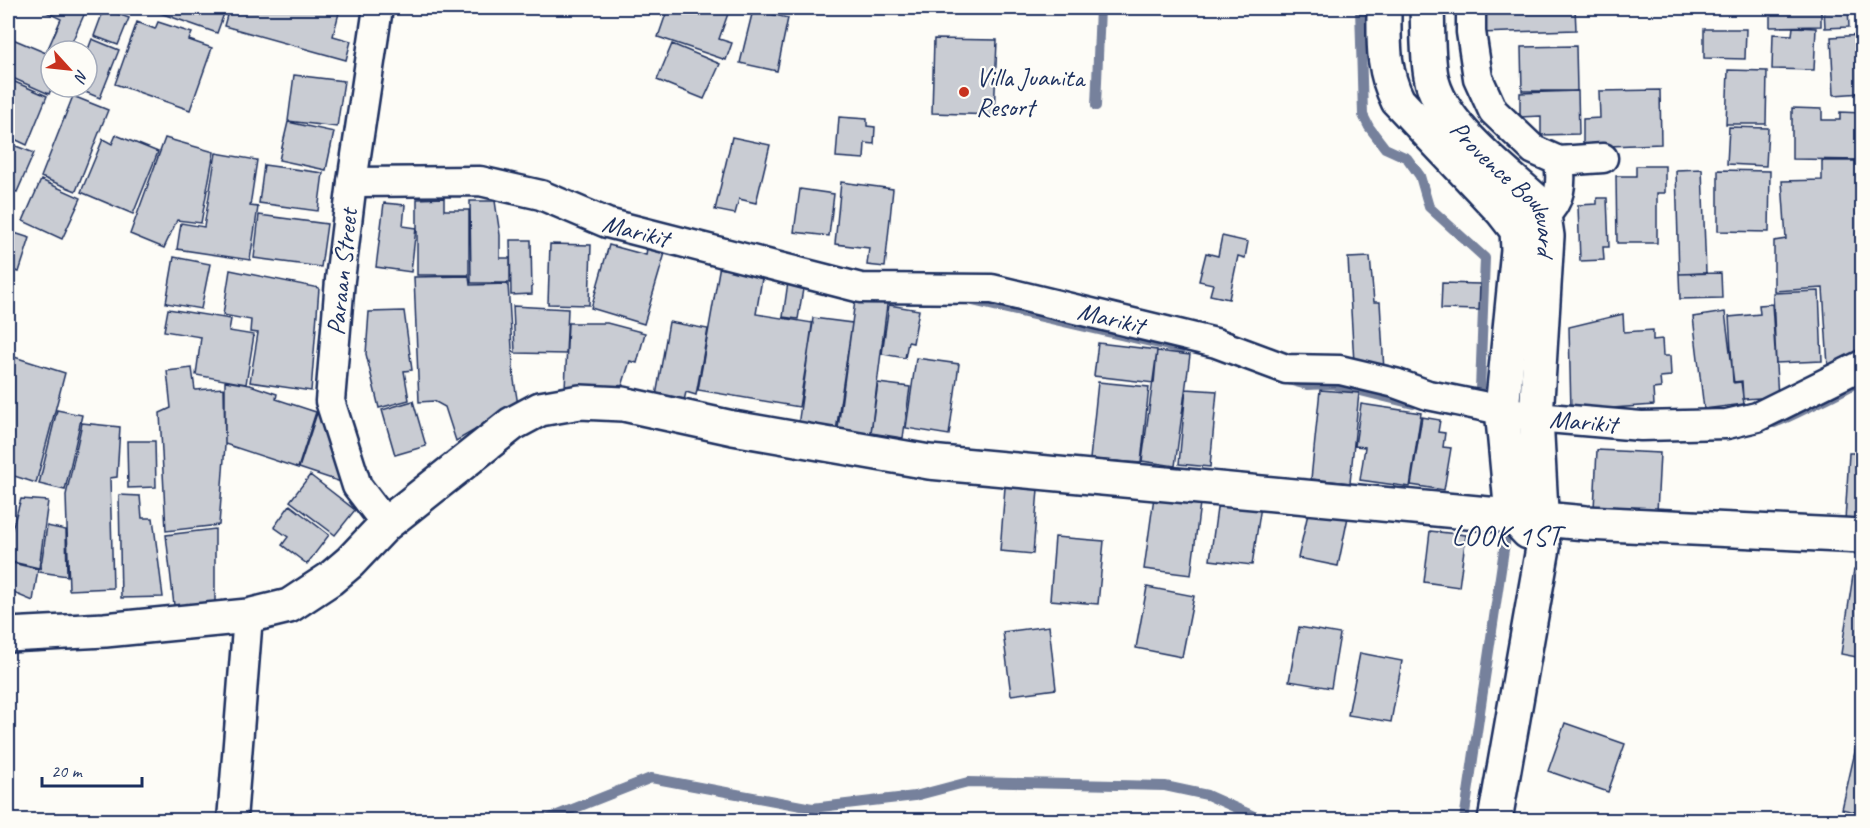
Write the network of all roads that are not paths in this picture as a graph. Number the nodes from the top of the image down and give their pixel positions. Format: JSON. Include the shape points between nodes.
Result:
{"nodes":[{"id":1,"x":378,"y":8,"type":"edge"},
{"id":2,"x":1384,"y":8,"type":"edge"},
{"id":3,"x":1428,"y":8,"type":"edge"},
{"id":4,"x":1471,"y":8,"type":"edge"},
{"id":5,"x":1603,"y":158,"type":"dead end"},
{"id":6,"x":1559,"y":161,"type":"junction"},
{"id":7,"x":352,"y":182,"type":"junction"},
{"id":8,"x":1544,"y":216,"type":"junction"},
{"id":9,"x":1863,"y":365,"type":"edge"},
{"id":10,"x":1502,"y":409,"type":"junction"},
{"id":11,"x":1536,"y":417,"type":"junction"},
{"id":12,"x":386,"y":524,"type":"junction"},
{"id":13,"x":1532,"y":527,"type":"junction"},
{"id":14,"x":1863,"y":536,"type":"edge"},
{"id":15,"x":248,"y":616,"type":"junction"},
{"id":16,"x":8,"y":635,"type":"edge"},
{"id":17,"x":232,"y":820,"type":"edge"},
{"id":18,"x":1495,"y":820,"type":"edge"}],
"edges":[{"from":1,"to":7,"type":"street","name":"Paraan Street"},
{"from":2,"to":10,"type":"street","name":"Provence Boulevard","via":[[1385,57],[1390,84],[1398,100],[1517,230]]},
{"from":3,"to":8,"type":"street","name":"Provence Boulevard","via":[[1431,78],[1440,102],[1456,127],[1536,201]]},
{"from":4,"to":6,"type":"street","via":[[1478,78],[1493,111],[1534,150]]},
{"from":5,"to":6,"type":"street"},
{"from":6,"to":8,"type":"street","via":[[1557,199]]},
{"from":7,"to":10,"type":"street","name":"Marikit","via":[[480,181],[541,195],[607,223],[861,288],[992,289],[1216,343],[1286,369],[1340,370],[1395,382],[1428,396]]},
{"from":7,"to":12,"type":"street","name":"Paraan Street","via":[[330,401],[357,486]]},
{"from":8,"to":11,"type":"street","name":"Provence Boulevard","via":[[1547,236]]},
{"from":9,"to":11,"type":"street","name":"Marikit","via":[[1757,417],[1727,424],[1641,426]]},
{"from":10,"to":11,"type":"street","name":"Marikit"},
{"from":10,"to":13,"type":"street","name":"Provence Boulevard"},
{"from":11,"to":13,"type":"street","name":"Provence Boulevard"},
{"from":12,"to":13,"type":"street","via":[[512,424],[540,409],[580,402],[623,404],[929,462]]},
{"from":12,"to":15,"type":"street","via":[[330,579],[289,606]]},
{"from":13,"to":14,"type":"street","via":[[1586,522]]},
{"from":13,"to":18,"type":"street"},
{"from":15,"to":16,"type":"street"},
{"from":15,"to":17,"type":"street"}]}
